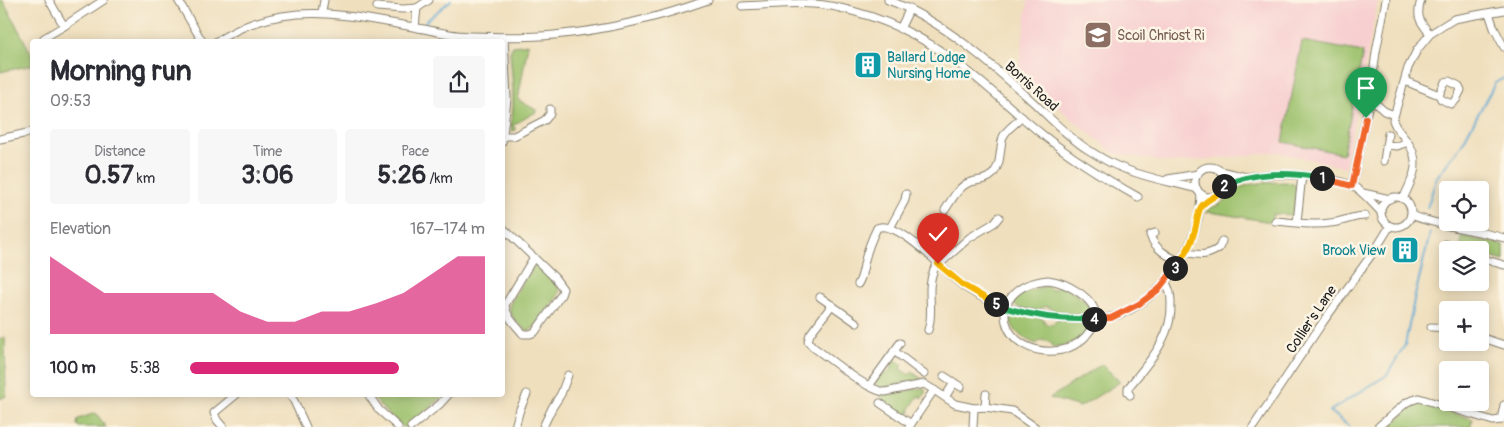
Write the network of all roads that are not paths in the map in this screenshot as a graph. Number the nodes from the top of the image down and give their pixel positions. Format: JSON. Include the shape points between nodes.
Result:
{"nodes":[{"id":1,"x":49,"y":0,"type":"edge"},
{"id":2,"x":104,"y":0,"type":"edge"},
{"id":3,"x":178,"y":0,"type":"edge"},
{"id":4,"x":324,"y":0,"type":"edge"},
{"id":5,"x":429,"y":0,"type":"edge"},
{"id":6,"x":708,"y":0,"type":"edge"},
{"id":7,"x":888,"y":0,"type":"edge"},
{"id":8,"x":1386,"y":0,"type":"edge"},
{"id":9,"x":1421,"y":0,"type":"edge"},
{"id":10,"x":742,"y":6,"type":"dead end"},
{"id":11,"x":377,"y":8,"type":"dead end"},
{"id":12,"x":417,"y":8,"type":"junction"},
{"id":13,"x":910,"y":8,"type":"junction"},
{"id":14,"x":1504,"y":10,"type":"edge"},
{"id":15,"x":322,"y":12,"type":"junction"},
{"id":16,"x":1489,"y":13,"type":"junction"},
{"id":17,"x":64,"y":26,"type":"junction"},
{"id":18,"x":415,"y":27,"type":"junction"},
{"id":19,"x":900,"y":29,"type":"junction"},
{"id":20,"x":1430,"y":34,"type":"junction"},
{"id":21,"x":504,"y":37,"type":"joint"},
{"id":22,"x":44,"y":38,"type":"dead end"},
{"id":23,"x":201,"y":39,"type":"edge"},
{"id":24,"x":221,"y":39,"type":"edge"},
{"id":25,"x":1504,"y":47,"type":"edge"},
{"id":26,"x":505,"y":68,"type":"edge"},
{"id":27,"x":1405,"y":81,"type":"junction"},
{"id":28,"x":1439,"y":94,"type":"dead end"},
{"id":29,"x":1370,"y":98,"type":"junction"},
{"id":30,"x":505,"y":109,"type":"edge"},
{"id":31,"x":550,"y":109,"type":"dead end"},
{"id":32,"x":1394,"y":115,"type":"junction"},
{"id":33,"x":1022,"y":117,"type":"junction"},
{"id":34,"x":30,"y":132,"type":"edge"},
{"id":35,"x":1388,"y":134,"type":"dead end"},
{"id":36,"x":505,"y":138,"type":"edge"},
{"id":37,"x":0,"y":139,"type":"edge"},
{"id":38,"x":1408,"y":142,"type":"junction"},
{"id":39,"x":1386,"y":145,"type":"junction"},
{"id":40,"x":1384,"y":161,"type":"dead end"},
{"id":41,"x":1220,"y":171,"type":"junction"},
{"id":42,"x":1198,"y":174,"type":"junction"},
{"id":43,"x":1302,"y":175,"type":"junction"},
{"id":44,"x":1248,"y":177,"type":"junction"},
{"id":45,"x":1165,"y":180,"type":"junction"},
{"id":46,"x":1224,"y":186,"type":"junction"},
{"id":47,"x":1352,"y":186,"type":"junction"},
{"id":48,"x":1199,"y":191,"type":"junction"},
{"id":49,"x":1363,"y":193,"type":"junction"},
{"id":50,"x":906,"y":194,"type":"dead end"},
{"id":51,"x":1138,"y":196,"type":"dead end"},
{"id":52,"x":1211,"y":196,"type":"junction"},
{"id":53,"x":1390,"y":199,"type":"junction"},
{"id":54,"x":1403,"y":199,"type":"junction"},
{"id":55,"x":1201,"y":208,"type":"junction"},
{"id":56,"x":945,"y":210,"type":"dead end"},
{"id":57,"x":1381,"y":212,"type":"junction"},
{"id":58,"x":1410,"y":215,"type":"junction"},
{"id":59,"x":1365,"y":216,"type":"dead end"},
{"id":60,"x":999,"y":217,"type":"dead end"},
{"id":61,"x":1275,"y":220,"type":"dead end"},
{"id":62,"x":1297,"y":222,"type":"junction"},
{"id":63,"x":1390,"y":226,"type":"junction"},
{"id":64,"x":890,"y":228,"type":"junction"},
{"id":65,"x":505,"y":230,"type":"edge"},
{"id":66,"x":1155,"y":233,"type":"dead end"},
{"id":67,"x":1504,"y":238,"type":"edge"},
{"id":68,"x":1222,"y":241,"type":"dead end"},
{"id":69,"x":1186,"y":252,"type":"junction"},
{"id":70,"x":534,"y":257,"type":"junction"},
{"id":71,"x":1180,"y":261,"type":"junction"},
{"id":72,"x":1489,"y":261,"type":"edge"},
{"id":73,"x":938,"y":264,"type":"junction"},
{"id":74,"x":1504,"y":265,"type":"edge"},
{"id":75,"x":1165,"y":282,"type":"junction"},
{"id":76,"x":858,"y":284,"type":"dead end"},
{"id":77,"x":820,"y":297,"type":"dead end"},
{"id":78,"x":832,"y":306,"type":"junction"},
{"id":79,"x":1006,"y":308,"type":"junction"},
{"id":80,"x":1096,"y":319,"type":"junction"},
{"id":81,"x":857,"y":323,"type":"dead end"},
{"id":82,"x":1431,"y":327,"type":"dead end"},
{"id":83,"x":1439,"y":327,"type":"edge"},
{"id":84,"x":928,"y":330,"type":"dead end"},
{"id":85,"x":1489,"y":340,"type":"edge"},
{"id":86,"x":900,"y":344,"type":"dead end"},
{"id":87,"x":1504,"y":345,"type":"edge"},
{"id":88,"x":894,"y":351,"type":"junction"},
{"id":89,"x":924,"y":374,"type":"dead end"},
{"id":90,"x":568,"y":375,"type":"dead end"},
{"id":91,"x":944,"y":376,"type":"dead end"},
{"id":92,"x":868,"y":386,"type":"junction"},
{"id":93,"x":934,"y":390,"type":"junction"},
{"id":94,"x":526,"y":394,"type":"dead end"},
{"id":95,"x":986,"y":394,"type":"dead end"},
{"id":96,"x":1130,"y":395,"type":"dead end"},
{"id":97,"x":233,"y":397,"type":"edge"},
{"id":98,"x":291,"y":397,"type":"edge"},
{"id":99,"x":370,"y":397,"type":"edge"},
{"id":100,"x":446,"y":397,"type":"edge"},
{"id":101,"x":945,"y":397,"type":"junction"},
{"id":102,"x":880,"y":403,"type":"dead end"},
{"id":103,"x":1504,"y":405,"type":"edge"},
{"id":104,"x":985,"y":407,"type":"junction"},
{"id":105,"x":974,"y":408,"type":"junction"},
{"id":106,"x":1503,"y":421,"type":"edge"},
{"id":107,"x":1027,"y":424,"type":"edge"},
{"id":108,"x":517,"y":426,"type":"edge"},
{"id":109,"x":909,"y":426,"type":"edge"},
{"id":110,"x":223,"y":427,"type":"edge"},
{"id":111,"x":306,"y":427,"type":"edge"},
{"id":112,"x":398,"y":427,"type":"edge"},
{"id":113,"x":411,"y":427,"type":"edge"},
{"id":114,"x":542,"y":427,"type":"edge"},
{"id":115,"x":972,"y":427,"type":"edge"},
{"id":116,"x":1035,"y":427,"type":"edge"},
{"id":117,"x":1253,"y":427,"type":"edge"},
{"id":118,"x":1378,"y":427,"type":"edge"}],
"edges":[{"from":1,"to":17,"type":"street"},
{"from":2,"to":17,"type":"street"},
{"from":3,"to":23,"type":"street"},
{"from":4,"to":15,"type":"street"},
{"from":5,"to":12,"type":"street"},
{"from":6,"to":21,"type":"street","via":[[628,24],[553,35]]},
{"from":7,"to":13,"type":"street","name":"Borris Road"},
{"from":8,"to":29,"type":"street"},
{"from":9,"to":20,"type":"street","via":[[1418,17]]},
{"from":10,"to":19,"type":"street","via":[[822,5],[857,12]]},
{"from":11,"to":12,"type":"street"},
{"from":12,"to":18,"type":"street"},
{"from":13,"to":19,"type":"street"},
{"from":13,"to":45,"type":"street","name":"Borris Road","via":[[946,30],[1086,148],[1121,168]]},
{"from":14,"to":16,"type":"street"},
{"from":15,"to":18,"type":"street"},
{"from":15,"to":24,"type":"street","via":[[254,22]]},
{"from":16,"to":20,"type":"street","via":[[1454,19]]},
{"from":16,"to":25,"type":"street"},
{"from":17,"to":22,"type":"street"},
{"from":18,"to":21,"type":"street","via":[[468,36]]},
{"from":19,"to":33,"type":"street","via":[[954,60]]},
{"from":20,"to":27,"type":"street","via":[[1413,57]]},
{"from":26,"to":30,"type":"street"},
{"from":27,"to":28,"type":"street"},
{"from":27,"to":32,"type":"street"},
{"from":29,"to":32,"type":"street","via":[[1384,111]]},
{"from":29,"to":47,"type":"street"},
{"from":31,"to":36,"type":"street","via":[[544,120]]},
{"from":32,"to":38,"type":"street","via":[[1394,125]]},
{"from":33,"to":51,"type":"street","via":[[1082,164]]},
{"from":33,"to":56,"type":"street","via":[[1004,137],[999,166],[992,175],[968,182]]},
{"from":34,"to":37,"type":"street"},
{"from":35,"to":39,"type":"street"},
{"from":38,"to":39,"type":"street"},
{"from":38,"to":54,"type":"street","via":[[1415,155],[1415,163]]},
{"from":39,"to":40,"type":"street"},
{"from":41,"to":42,"type":"street","via":[[1209,167]]},
{"from":41,"to":44,"type":"street"},
{"from":41,"to":46,"type":"street","via":[[1225,178]]},
{"from":42,"to":45,"type":"street","name":"Borris Road"},
{"from":42,"to":48,"type":"street"},
{"from":43,"to":44,"type":"street"},
{"from":43,"to":47,"type":"street"},
{"from":43,"to":62,"type":"street"},
{"from":44,"to":46,"type":"street"},
{"from":45,"to":48,"type":"street","name":"Borris Road"},
{"from":46,"to":52,"type":"street","via":[[1221,192]]},
{"from":47,"to":49,"type":"street"},
{"from":48,"to":52,"type":"street"},
{"from":48,"to":55,"type":"street"},
{"from":49,"to":53,"type":"street"},
{"from":49,"to":57,"type":"street"},
{"from":50,"to":64,"type":"street"},
{"from":52,"to":55,"type":"street"},
{"from":53,"to":54,"type":"street"},
{"from":53,"to":57,"type":"street"},
{"from":54,"to":58,"type":"street","via":[[1409,205]]},
{"from":55,"to":69,"type":"street"},
{"from":57,"to":63,"type":"street"},
{"from":58,"to":63,"type":"street","via":[[1404,225]]},
{"from":58,"to":67,"type":"street","via":[[1428,222]]},
{"from":59,"to":62,"type":"street","via":[[1330,223]]},
{"from":60,"to":73,"type":"street"},
{"from":61,"to":62,"type":"street"},
{"from":63,"to":117,"type":"street","name":"Collier's Lane"},
{"from":64,"to":73,"type":"street","via":[[920,246]]},
{"from":64,"to":76,"type":"street","via":[[877,228]]},
{"from":65,"to":70,"type":"street"},
{"from":66,"to":71,"type":"street","via":[[1150,235],[1154,244]]},
{"from":68,"to":69,"type":"street","via":[[1220,248],[1207,255]]},
{"from":69,"to":71,"type":"street"},
{"from":70,"to":70,"type":"street","via":[[505,305],[506,312],[523,334],[534,332],[563,289]]},
{"from":71,"to":75,"type":"street"},
{"from":72,"to":74,"type":"street"},
{"from":73,"to":79,"type":"street","via":[[978,295]]},
{"from":73,"to":84,"type":"street","via":[[931,276]]},
{"from":75,"to":80,"type":"street","via":[[1139,304],[1111,318]]},
{"from":75,"to":96,"type":"street","via":[[1170,291],[1170,322],[1154,354],[1128,388]]},
{"from":77,"to":78,"type":"street"},
{"from":78,"to":81,"type":"street"},
{"from":78,"to":92,"type":"street","via":[[808,341]]},
{"from":79,"to":80,"type":"street","via":[[1045,316]]},
{"from":79,"to":80,"type":"street","via":[[1010,297],[1024,287],[1041,281],[1054,281],[1071,287],[1085,298]]},
{"from":79,"to":80,"type":"street","via":[[1004,316],[1012,336],[1021,344],[1040,350],[1064,350],[1073,346],[1088,333]]},
{"from":82,"to":83,"type":"street"},
{"from":85,"to":87,"type":"street"},
{"from":86,"to":88,"type":"street"},
{"from":88,"to":89,"type":"street"},
{"from":88,"to":92,"type":"street"},
{"from":90,"to":114,"type":"street"},
{"from":91,"to":101,"type":"street","via":[[958,385]]},
{"from":92,"to":93,"type":"street","via":[[885,392],[924,384]]},
{"from":93,"to":101,"type":"street"},
{"from":93,"to":109,"type":"street"},
{"from":94,"to":108,"type":"street"},
{"from":95,"to":104,"type":"street"},
{"from":97,"to":110,"type":"street","via":[[214,413]]},
{"from":98,"to":111,"type":"street"},
{"from":99,"to":112,"type":"street"},
{"from":100,"to":113,"type":"street"},
{"from":101,"to":105,"type":"street","via":[[955,404]]},
{"from":102,"to":109,"type":"street"},
{"from":103,"to":106,"type":"street"},
{"from":104,"to":105,"type":"street"},
{"from":104,"to":107,"type":"street","via":[[1012,411]]},
{"from":105,"to":115,"type":"street"},
{"from":106,"to":118,"type":"street","via":[[1493,421],[1419,398],[1407,402]]},
{"from":107,"to":116,"type":"street"}]}
